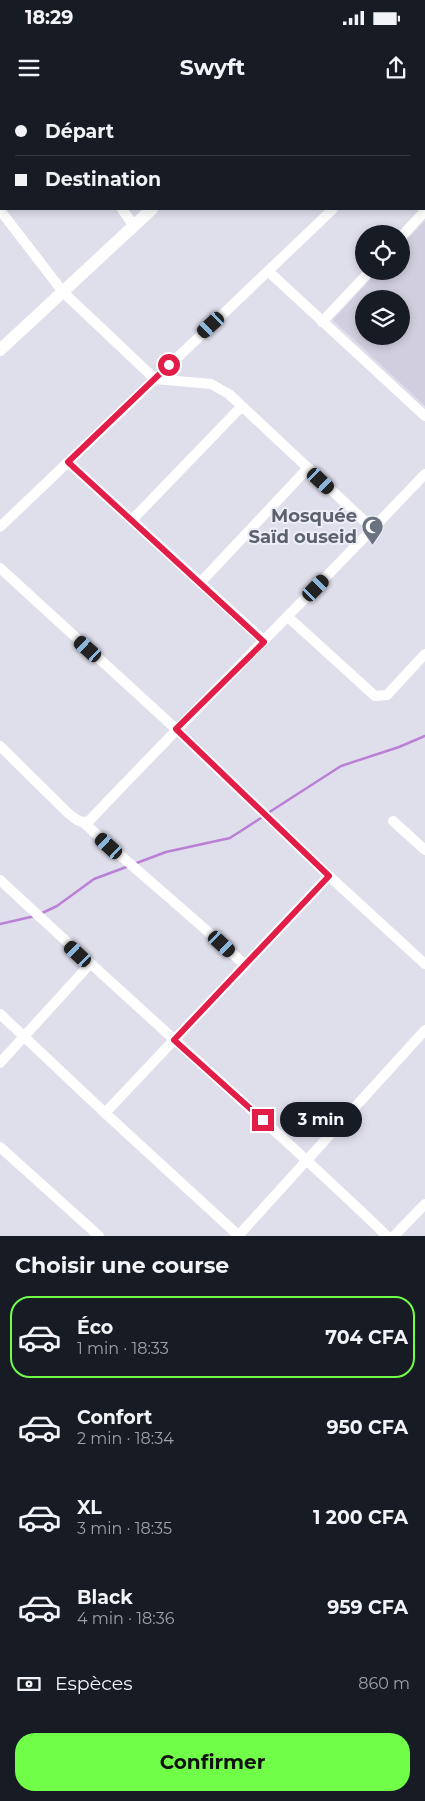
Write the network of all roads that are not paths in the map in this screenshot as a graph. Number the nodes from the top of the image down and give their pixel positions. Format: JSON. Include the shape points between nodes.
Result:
{"nodes":[{"id":1,"x":0,"y":210,"type":"edge"},
{"id":2,"x":123,"y":210,"type":"edge"},
{"id":3,"x":151,"y":210,"type":"edge"},
{"id":4,"x":332,"y":210,"type":"edge"},
{"id":5,"x":425,"y":212,"type":"edge"},
{"id":6,"x":4,"y":224,"type":"edge"},
{"id":7,"x":134,"y":226,"type":"junction"},
{"id":8,"x":410,"y":228,"type":"edge"},
{"id":9,"x":268,"y":272,"type":"junction"},
{"id":10,"x":362,"y":280,"type":"edge"},
{"id":11,"x":62,"y":292,"type":"junction"},
{"id":12,"x":322,"y":322,"type":"junction"},
{"id":13,"x":0,"y":350,"type":"edge"},
{"id":14,"x":155,"y":379,"type":"junction"},
{"id":15,"x":242,"y":406,"type":"junction"},
{"id":16,"x":425,"y":416,"type":"edge"},
{"id":17,"x":68,"y":462,"type":"junction"},
{"id":18,"x":308,"y":468,"type":"junction"},
{"id":19,"x":425,"y":474,"type":"edge"},
{"id":20,"x":132,"y":520,"type":"junction"},
{"id":21,"x":0,"y":527,"type":"edge"},
{"id":22,"x":373,"y":529,"type":"junction"},
{"id":23,"x":0,"y":568,"type":"edge"},
{"id":24,"x":200,"y":583,"type":"junction"},
{"id":25,"x":288,"y":616,"type":"junction"},
{"id":26,"x":264,"y":642,"type":"junction"},
{"id":27,"x":425,"y":654,"type":"edge"},
{"id":28,"x":176,"y":729,"type":"junction"},
{"id":29,"x":0,"y":746,"type":"edge"},
{"id":30,"x":393,"y":821,"type":"dead end"},
{"id":31,"x":84,"y":823,"type":"junction"},
{"id":32,"x":425,"y":850,"type":"edge"},
{"id":33,"x":329,"y":876,"type":"junction"},
{"id":34,"x":0,"y":880,"type":"edge"},
{"id":35,"x":90,"y":964,"type":"junction"},
{"id":36,"x":425,"y":964,"type":"edge"},
{"id":37,"x":245,"y":965,"type":"junction"},
{"id":38,"x":0,"y":1014,"type":"edge"},
{"id":39,"x":425,"y":1030,"type":"edge"},
{"id":40,"x":25,"y":1036,"type":"junction"},
{"id":41,"x":174,"y":1040,"type":"junction"},
{"id":42,"x":0,"y":1062,"type":"edge"},
{"id":43,"x":105,"y":1114,"type":"junction"},
{"id":44,"x":0,"y":1147,"type":"edge"},
{"id":45,"x":307,"y":1160,"type":"junction"},
{"id":46,"x":425,"y":1204,"type":"edge"},
{"id":47,"x":99,"y":1236,"type":"edge"},
{"id":48,"x":238,"y":1236,"type":"edge"},
{"id":49,"x":387,"y":1236,"type":"edge"},
{"id":50,"x":394,"y":1236,"type":"edge"}],
"edges":[{"from":1,"to":6,"type":"street"},
{"from":2,"to":7,"type":"street"},
{"from":3,"to":7,"type":"street"},
{"from":4,"to":9,"type":"street"},
{"from":5,"to":8,"type":"street"},
{"from":6,"to":11,"type":"street"},
{"from":7,"to":11,"type":"street"},
{"from":9,"to":12,"type":"street"},
{"from":9,"to":14,"type":"street"},
{"from":10,"to":12,"type":"street"},
{"from":11,"to":13,"type":"street"},
{"from":11,"to":14,"type":"street"},
{"from":12,"to":16,"type":"street"},
{"from":14,"to":15,"type":"street","via":[[211,384]]},
{"from":14,"to":17,"type":"street"},
{"from":15,"to":18,"type":"street"},
{"from":15,"to":20,"type":"street"},
{"from":17,"to":20,"type":"street"},
{"from":17,"to":21,"type":"street"},
{"from":18,"to":22,"type":"street"},
{"from":18,"to":24,"type":"street"},
{"from":19,"to":22,"type":"street"},
{"from":20,"to":24,"type":"street"},
{"from":22,"to":25,"type":"street"},
{"from":23,"to":28,"type":"street"},
{"from":24,"to":26,"type":"street"},
{"from":25,"to":26,"type":"street"},
{"from":25,"to":27,"type":"street","via":[[375,696],[387,695]]},
{"from":26,"to":28,"type":"street"},
{"from":28,"to":31,"type":"street"},
{"from":28,"to":33,"type":"street"},
{"from":29,"to":31,"type":"street","via":[[68,813]]},
{"from":30,"to":32,"type":"street"},
{"from":31,"to":37,"type":"street"},
{"from":33,"to":36,"type":"street"},
{"from":33,"to":37,"type":"street"},
{"from":34,"to":35,"type":"street"},
{"from":35,"to":40,"type":"street"},
{"from":35,"to":41,"type":"street"},
{"from":37,"to":41,"type":"street"},
{"from":38,"to":40,"type":"street"},
{"from":39,"to":45,"type":"street"},
{"from":40,"to":42,"type":"street"},
{"from":40,"to":43,"type":"street"},
{"from":41,"to":43,"type":"street"},
{"from":41,"to":45,"type":"street"},
{"from":43,"to":48,"type":"street"},
{"from":44,"to":47,"type":"street"},
{"from":45,"to":48,"type":"street"},
{"from":45,"to":49,"type":"street"},
{"from":46,"to":50,"type":"street"}]}
